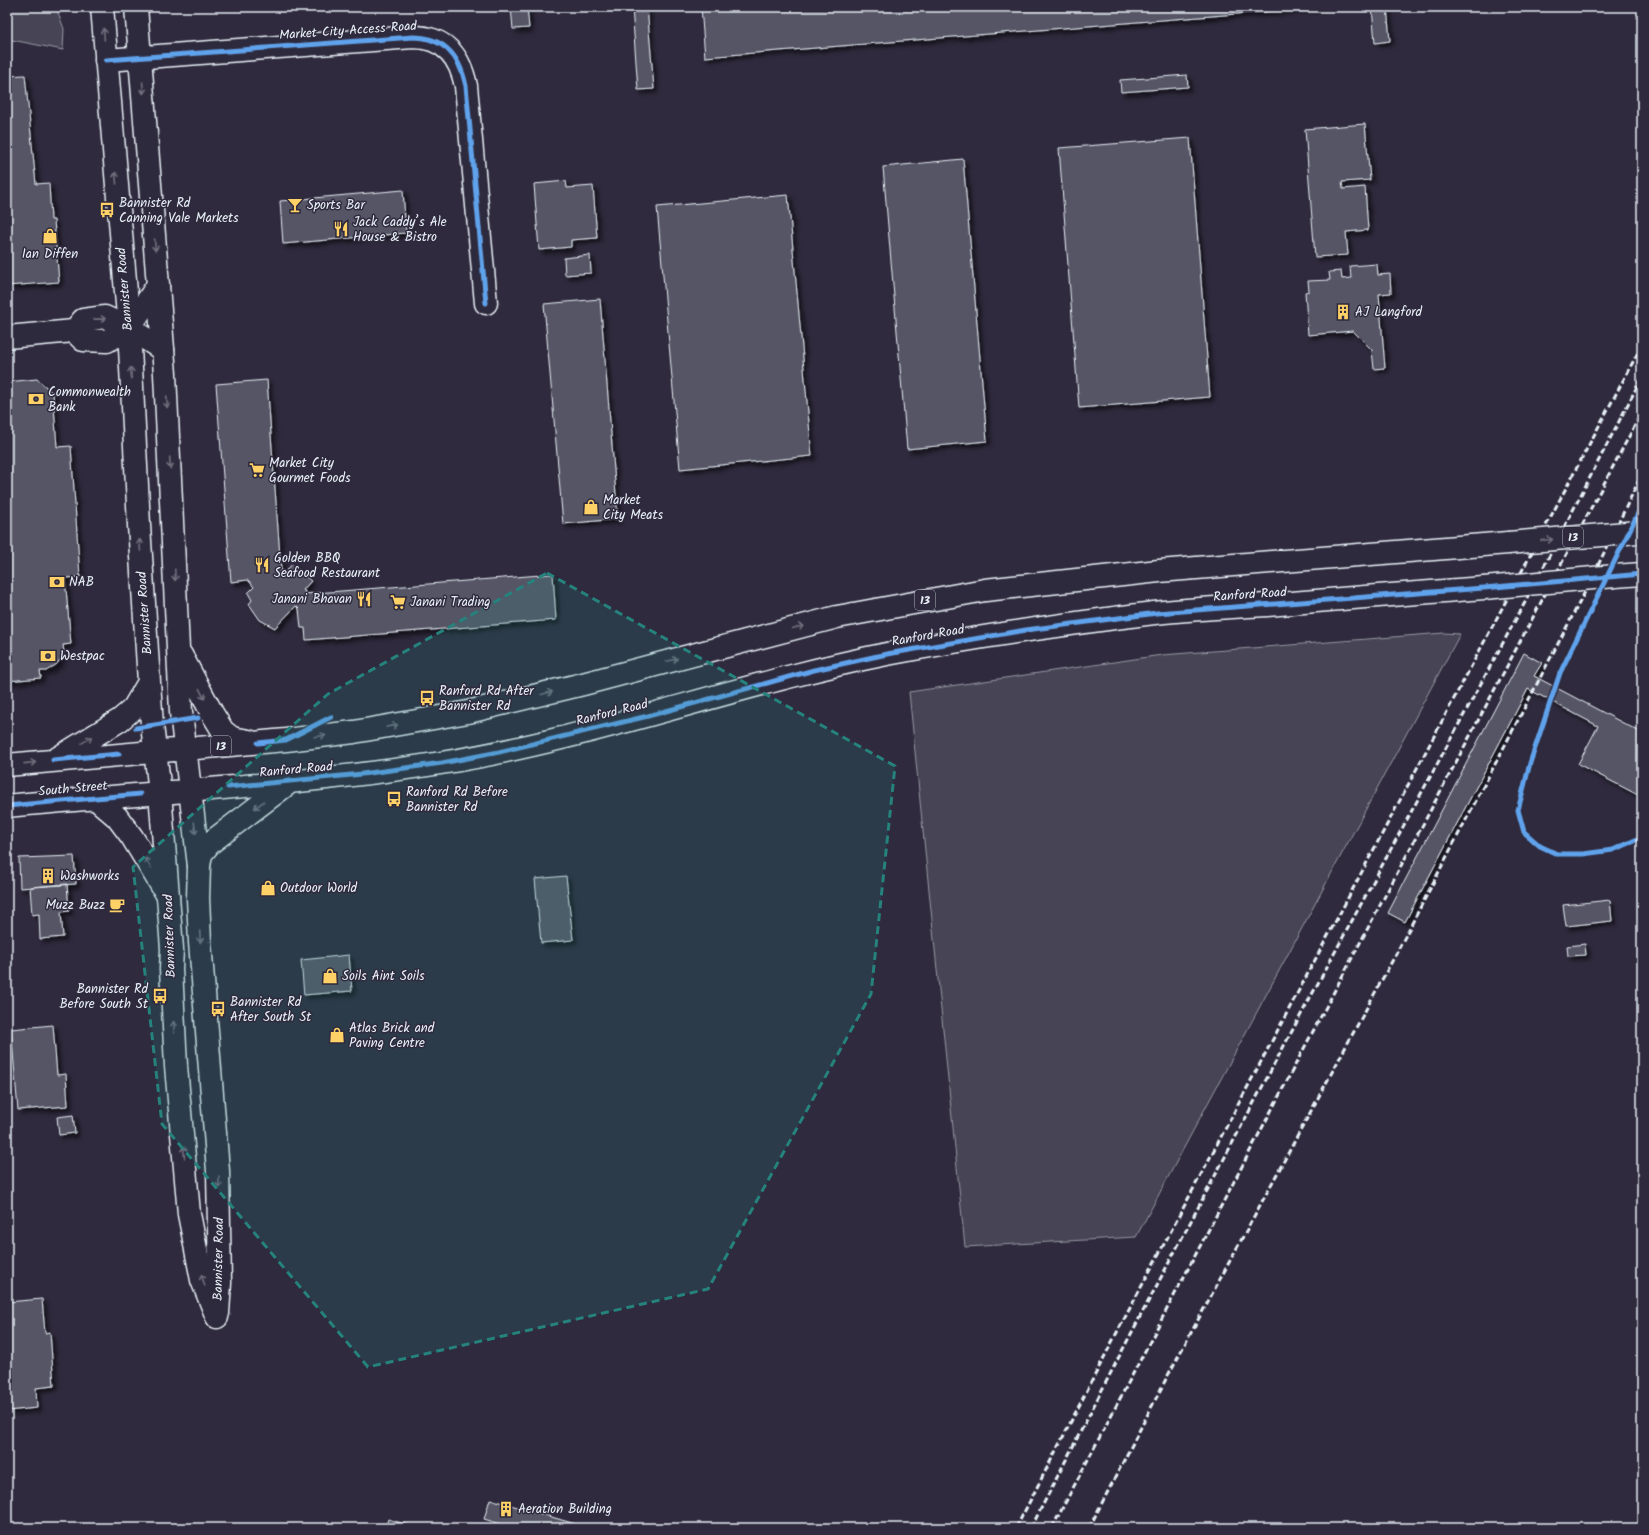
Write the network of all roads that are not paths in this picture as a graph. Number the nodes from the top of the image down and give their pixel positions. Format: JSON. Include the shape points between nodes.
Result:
{"nodes":[{"id":1,"x":102,"y":7,"type":"edge"},
{"id":2,"x":136,"y":7,"type":"edge"},
{"id":3,"x":141,"y":58,"type":"junction"},
{"id":4,"x":106,"y":60,"type":"junction"},
{"id":5,"x":158,"y":285,"type":"junction"},
{"id":6,"x":486,"y":303,"type":"dead end"},
{"id":7,"x":129,"y":328,"type":"junction"},
{"id":8,"x":7,"y":337,"type":"edge"},
{"id":9,"x":163,"y":350,"type":"junction"},
{"id":10,"x":1640,"y":532,"type":"edge"},
{"id":11,"x":1642,"y":574,"type":"edge"},
{"id":12,"x":177,"y":647,"type":"junction"},
{"id":13,"x":150,"y":682,"type":"junction"},
{"id":14,"x":258,"y":743,"type":"junction"},
{"id":15,"x":185,"y":749,"type":"junction"},
{"id":16,"x":156,"y":751,"type":"junction"},
{"id":17,"x":53,"y":760,"type":"junction"},
{"id":18,"x":7,"y":765,"type":"edge"},
{"id":19,"x":290,"y":782,"type":"junction"},
{"id":20,"x":190,"y":790,"type":"junction"},
{"id":21,"x":160,"y":792,"type":"junction"},
{"id":22,"x":95,"y":798,"type":"junction"},
{"id":23,"x":7,"y":806,"type":"edge"},
{"id":24,"x":199,"y":866,"type":"junction"},
{"id":25,"x":168,"y":896,"type":"junction"}],
"edges":[{"from":4,"to":1,"type":"main road","name":"Bannister Road","one_way":true},
{"from":2,"to":3,"type":"main road","name":"Bannister Road"},
{"from":3,"to":4,"type":"main road","name":"Market City Access Road"},
{"from":3,"to":5,"type":"main road","name":"Bannister Road","one_way":true},
{"from":3,"to":6,"type":"main road","name":"Market City Access Road","via":[[413,37],[434,40],[442,45],[460,63],[466,86]]},
{"from":7,"to":4,"type":"main road","name":"Bannister Road","one_way":true},
{"from":5,"to":7,"type":"main road"},
{"from":5,"to":9,"type":"main road","name":"Bannister Road"},
{"from":7,"to":8,"type":"main road","via":[[107,341],[83,340],[74,331]]},
{"from":7,"to":9,"type":"main road"},
{"from":13,"to":7,"type":"main road","name":"Bannister Road","one_way":true},
{"from":9,"to":12,"type":"main road","name":"Bannister Road","one_way":true,"via":[[172,494]]},
{"from":14,"to":10,"type":"main road","number":"13","one_way":true,"bridge":true,"via":[[354,732],[468,712],[837,616],[985,590],[1159,571]]},
{"from":11,"to":19,"type":"main road","name":"Ranford Road","bridge":true,"via":[[1157,613],[1026,630],[887,654],[814,670],[648,716],[499,752],[442,763]]},
{"from":12,"to":14,"type":"main road","one_way":true,"via":[[223,731],[232,738]]},
{"from":12,"to":15,"type":"main road","name":"Bannister Road"},
{"from":13,"to":16,"type":"main road","name":"Bannister Road"},
{"from":17,"to":13,"type":"main road","one_way":true,"via":[[133,709]]},
{"from":14,"to":15,"type":"main road","number":"13"},
{"from":15,"to":16,"type":"main road","number":"13"},
{"from":15,"to":20,"type":"main road","name":"Bannister Road"},
{"from":16,"to":17,"type":"main road","number":"13"},
{"from":16,"to":21,"type":"main road","name":"Bannister Road"},
{"from":18,"to":17,"type":"main road","number":"13","one_way":true},
{"from":19,"to":20,"type":"main road","name":"Ranford Road"},
{"from":19,"to":24,"type":"main road","one_way":true,"via":[[210,843],[201,854]]},
{"from":20,"to":21,"type":"main road","name":"South Street"},
{"from":20,"to":24,"type":"main road","name":"Bannister Road","one_way":true},
{"from":21,"to":22,"type":"main road","name":"South Street"},
{"from":21,"to":25,"type":"main road","name":"Bannister Road"},
{"from":22,"to":23,"type":"main road","name":"South Street"},
{"from":25,"to":22,"type":"main road","one_way":true,"via":[[132,837],[117,817]]},
{"from":24,"to":25,"type":"main road","name":"Bannister Road","one_way":true,"via":[[200,942],[218,1171],[220,1283],[217,1317],[202,1280],[189,1214],[176,1066]]}]}
